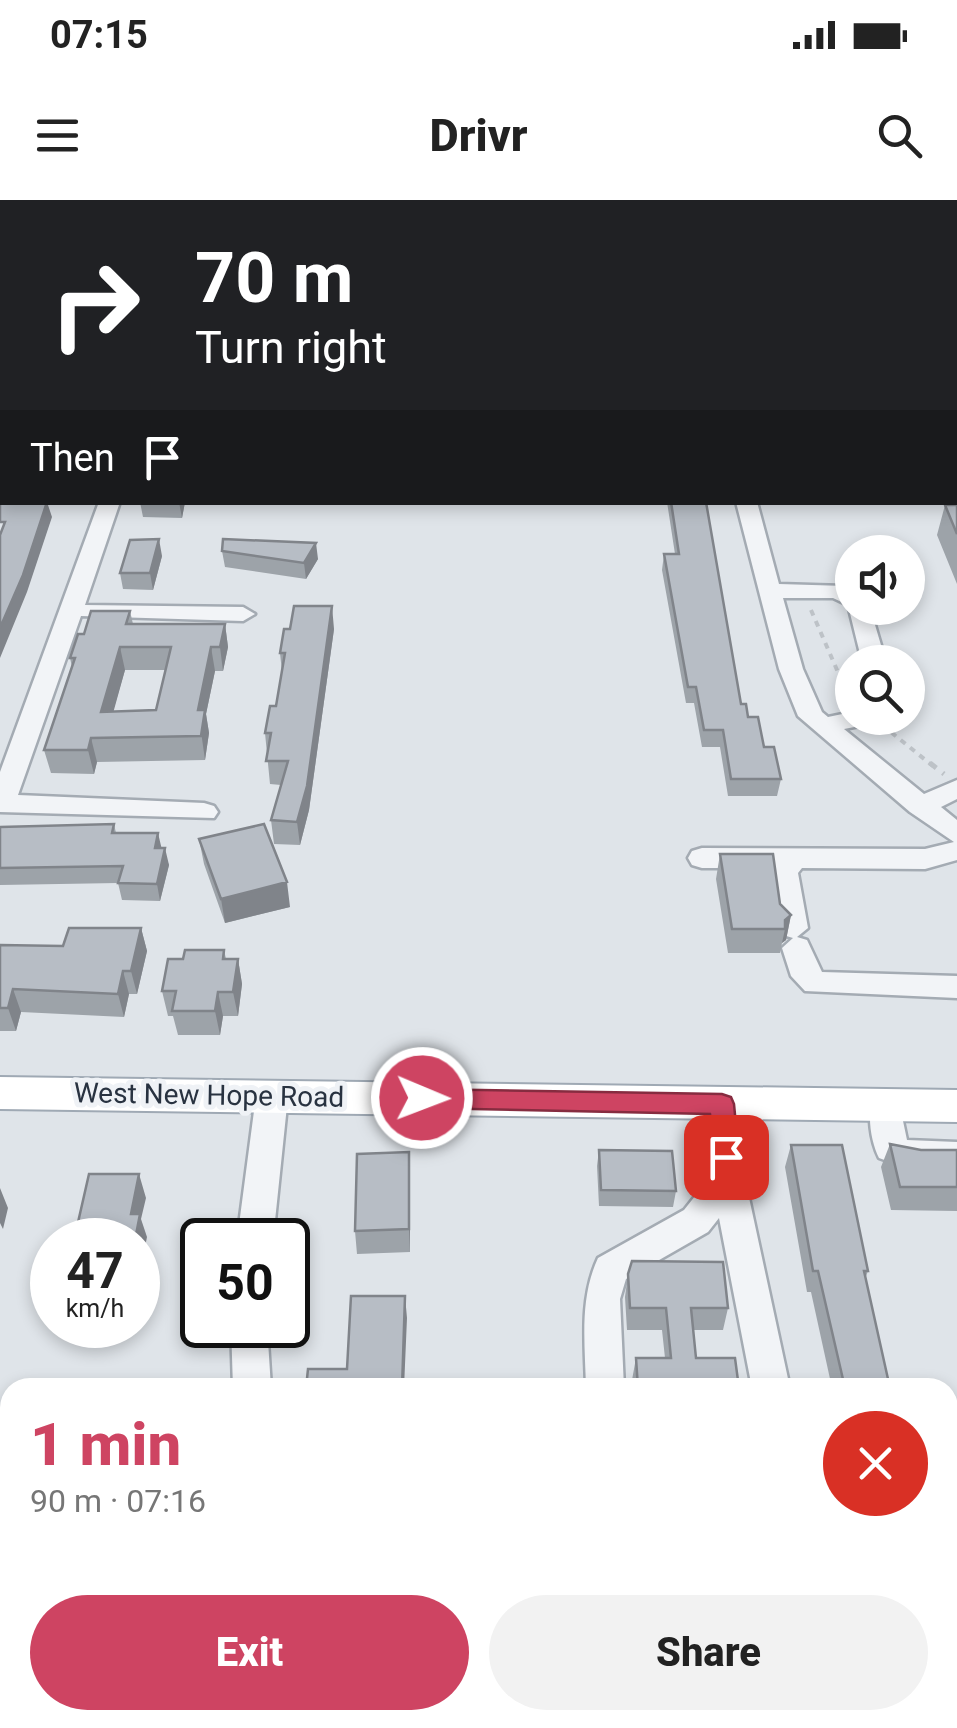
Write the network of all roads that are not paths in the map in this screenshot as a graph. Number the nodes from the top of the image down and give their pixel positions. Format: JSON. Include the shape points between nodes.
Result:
{"nodes":[{"id":1,"x":109,"y":505,"type":"edge"},
{"id":2,"x":747,"y":505,"type":"edge"},
{"id":3,"x":835,"y":591,"type":"edge"},
{"id":4,"x":772,"y":592,"type":"junction"},
{"id":5,"x":71,"y":610,"type":"junction"},
{"id":6,"x":243,"y":614,"type":"dead end"},
{"id":7,"x":835,"y":725,"type":"edge"},
{"id":8,"x":822,"y":726,"type":"junction"},
{"id":9,"x":953,"y":784,"type":"edge"},
{"id":10,"x":1,"y":803,"type":"edge"},
{"id":11,"x":920,"y":806,"type":"junction"},
{"id":12,"x":204,"y":812,"type":"dead end"},
{"id":13,"x":957,"y":834,"type":"edge"},
{"id":14,"x":957,"y":851,"type":"edge"},
{"id":15,"x":702,"y":858,"type":"dead end"},
{"id":16,"x":796,"y":858,"type":"junction"},
{"id":17,"x":957,"y":986,"type":"edge"},
{"id":18,"x":0,"y":1093,"type":"edge"},
{"id":19,"x":272,"y":1096,"type":"junction"},
{"id":20,"x":722,"y":1104,"type":"junction"},
{"id":21,"x":886,"y":1106,"type":"junction"},
{"id":22,"x":957,"y":1106,"type":"edge"},
{"id":23,"x":957,"y":1156,"type":"edge"},
{"id":24,"x":728,"y":1179,"type":"junction"},
{"id":25,"x":258,"y":1218,"type":"edge"},
{"id":26,"x":250,"y":1348,"type":"edge"},
{"id":27,"x":252,"y":1378,"type":"edge"},
{"id":28,"x":605,"y":1378,"type":"edge"},
{"id":29,"x":768,"y":1378,"type":"edge"}],
"edges":[{"from":1,"to":5,"type":"street"},
{"from":2,"to":4,"type":"street"},
{"from":3,"to":4,"type":"street"},
{"from":4,"to":8,"type":"street","via":[[792,670]]},
{"from":5,"to":6,"type":"street"},
{"from":5,"to":10,"type":"street"},
{"from":7,"to":8,"type":"street"},
{"from":8,"to":11,"type":"street"},
{"from":9,"to":11,"type":"street"},
{"from":10,"to":12,"type":"street"},
{"from":11,"to":13,"type":"street"},
{"from":14,"to":16,"type":"street","via":[[926,858]]},
{"from":15,"to":16,"type":"street"},
{"from":16,"to":17,"type":"street","via":[[783,870],[806,976],[816,983]]},
{"from":18,"to":19,"type":"main road","name":"West New Hope Road"},
{"from":19,"to":20,"type":"main road","name":"West New Hope Road"},
{"from":19,"to":25,"type":"street"},
{"from":20,"to":21,"type":"main road","name":"West New Hope Road"},
{"from":20,"to":24,"type":"street"},
{"from":21,"to":22,"type":"main road","name":"West New Hope Road"},
{"from":21,"to":23,"type":"street","via":[[891,1148],[912,1156]]},
{"from":24,"to":28,"type":"street","via":[[696,1221],[611,1270],[602,1299]]},
{"from":24,"to":29,"type":"street"},
{"from":26,"to":27,"type":"street"}]}
